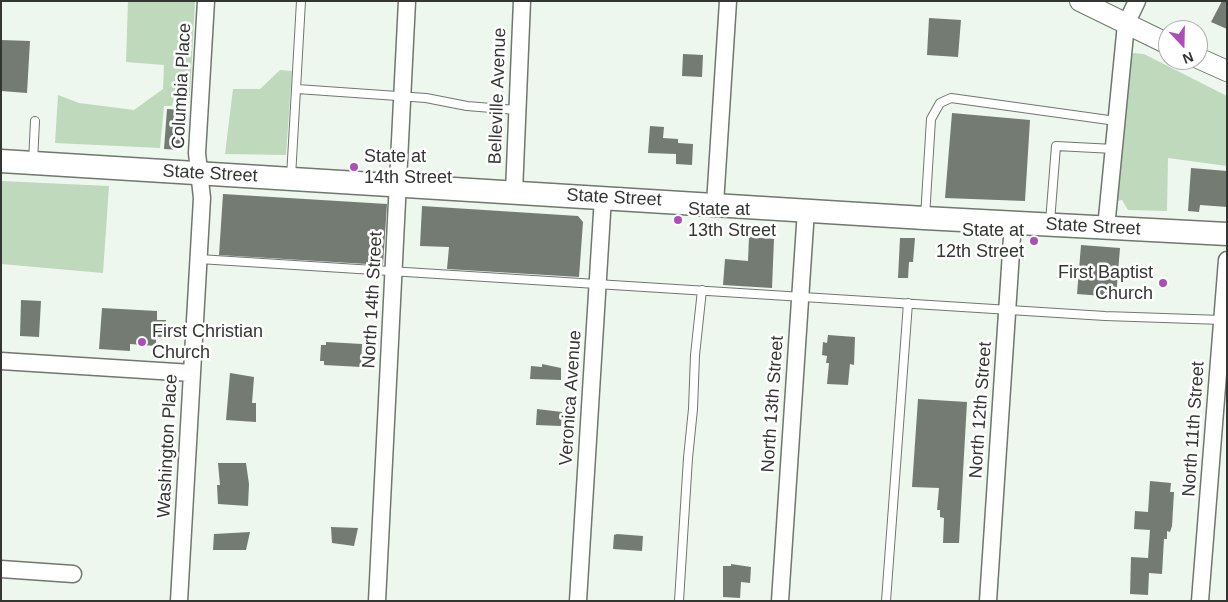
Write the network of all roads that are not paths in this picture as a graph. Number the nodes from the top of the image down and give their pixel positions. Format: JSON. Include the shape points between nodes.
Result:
{"nodes":[{"id":1,"x":206,"y":1,"type":"edge"},
{"id":2,"x":301,"y":1,"type":"edge"},
{"id":3,"x":407,"y":1,"type":"edge"},
{"id":4,"x":522,"y":1,"type":"edge"},
{"id":5,"x":728,"y":1,"type":"edge"},
{"id":6,"x":1080,"y":1,"type":"edge"},
{"id":7,"x":1137,"y":1,"type":"edge"},
{"id":8,"x":1126,"y":24,"type":"junction"},
{"id":9,"x":1158,"y":39,"type":"edge"},
{"id":10,"x":1208,"y":62,"type":"edge"},
{"id":11,"x":1227,"y":71,"type":"edge"},
{"id":12,"x":297,"y":90,"type":"junction"},
{"id":13,"x":403,"y":98,"type":"junction"},
{"id":14,"x":516,"y":110,"type":"junction"},
{"id":15,"x":35,"y":121,"type":"dead end"},
{"id":16,"x":1116,"y":121,"type":"junction"},
{"id":17,"x":1114,"y":149,"type":"junction"},
{"id":18,"x":1,"y":161,"type":"edge"},
{"id":19,"x":33,"y":163,"type":"junction"},
{"id":20,"x":199,"y":174,"type":"junction"},
{"id":21,"x":291,"y":178,"type":"junction"},
{"id":22,"x":399,"y":185,"type":"junction"},
{"id":23,"x":514,"y":192,"type":"junction"},
{"id":24,"x":603,"y":197,"type":"junction"},
{"id":25,"x":714,"y":204,"type":"junction"},
{"id":26,"x":806,"y":210,"type":"junction"},
{"id":27,"x":924,"y":218,"type":"junction"},
{"id":28,"x":1013,"y":222,"type":"junction"},
{"id":29,"x":1049,"y":224,"type":"junction"},
{"id":30,"x":1106,"y":228,"type":"junction"},
{"id":31,"x":1227,"y":234,"type":"edge"},
{"id":32,"x":199,"y":259,"type":"junction"},
{"id":33,"x":1227,"y":260,"type":"edge"},
{"id":34,"x":394,"y":271,"type":"junction"},
{"id":35,"x":598,"y":284,"type":"junction"},
{"id":36,"x":702,"y":290,"type":"junction"},
{"id":37,"x":800,"y":296,"type":"junction"},
{"id":38,"x":908,"y":302,"type":"junction"},
{"id":39,"x":1008,"y":308,"type":"junction"},
{"id":40,"x":1222,"y":320,"type":"junction"},
{"id":41,"x":1224,"y":337,"type":"edge"},
{"id":42,"x":1,"y":361,"type":"edge"},
{"id":43,"x":192,"y":373,"type":"junction"},
{"id":44,"x":1,"y":569,"type":"edge"},
{"id":45,"x":73,"y":574,"type":"dead end"},
{"id":46,"x":179,"y":601,"type":"edge"},
{"id":47,"x":377,"y":601,"type":"edge"},
{"id":48,"x":578,"y":601,"type":"edge"},
{"id":49,"x":679,"y":601,"type":"edge"},
{"id":50,"x":780,"y":601,"type":"edge"},
{"id":51,"x":886,"y":601,"type":"edge"},
{"id":52,"x":988,"y":601,"type":"edge"},
{"id":53,"x":1200,"y":601,"type":"edge"}],
"edges":[{"from":1,"to":20,"type":"street","name":"Columbia Place","via":[[197,153]]},
{"from":2,"to":12,"type":"lane"},
{"from":3,"to":13,"type":"street","name":"North 14th Street"},
{"from":4,"to":14,"type":"street","name":"Belleville Avenue"},
{"from":5,"to":25,"type":"street"},
{"from":6,"to":8,"type":"street"},
{"from":7,"to":8,"type":"street"},
{"from":8,"to":9,"type":"street"},
{"from":8,"to":16,"type":"street"},
{"from":10,"to":11,"type":"street"},
{"from":12,"to":13,"type":"lane"},
{"from":12,"to":21,"type":"lane"},
{"from":13,"to":14,"type":"lane"},
{"from":13,"to":22,"type":"street","name":"North 14th Street"},
{"from":14,"to":23,"type":"street","name":"Belleville Avenue"},
{"from":15,"to":19,"type":"lane"},
{"from":16,"to":17,"type":"street"},
{"from":16,"to":27,"type":"lane","via":[[951,98],[940,104],[931,119]]},
{"from":17,"to":29,"type":"lane","via":[[1056,146]]},
{"from":17,"to":30,"type":"street"},
{"from":18,"to":19,"type":"main road","name":"State Street"},
{"from":19,"to":20,"type":"main road","name":"State Street"},
{"from":20,"to":21,"type":"main road","name":"State Street"},
{"from":20,"to":32,"type":"street","name":"Washington Place","via":[[202,198]]},
{"from":21,"to":22,"type":"main road","name":"State Street"},
{"from":22,"to":23,"type":"main road","name":"State Street"},
{"from":22,"to":34,"type":"street","name":"North 14th Street"},
{"from":23,"to":24,"type":"main road","name":"State Street"},
{"from":24,"to":25,"type":"main road","name":"State Street"},
{"from":24,"to":35,"type":"street","name":"Veronica Avenue"},
{"from":25,"to":26,"type":"main road","name":"State Street"},
{"from":26,"to":27,"type":"main road","name":"State Street"},
{"from":26,"to":37,"type":"street","name":"North 13th Street"},
{"from":27,"to":28,"type":"main road","name":"State Street"},
{"from":28,"to":29,"type":"main road","name":"State Street"},
{"from":28,"to":39,"type":"street","name":"North 12th Street"},
{"from":29,"to":30,"type":"main road","name":"State Street"},
{"from":30,"to":31,"type":"main road","name":"State Street"},
{"from":32,"to":34,"type":"lane"},
{"from":32,"to":43,"type":"street","name":"Washington Place"},
{"from":33,"to":40,"type":"street","name":"North 11th Street"},
{"from":34,"to":35,"type":"lane"},
{"from":34,"to":47,"type":"street","name":"North 14th Street"},
{"from":35,"to":36,"type":"lane"},
{"from":35,"to":48,"type":"street","name":"Veronica Avenue"},
{"from":36,"to":37,"type":"lane"},
{"from":36,"to":49,"type":"lane"},
{"from":37,"to":38,"type":"lane"},
{"from":37,"to":50,"type":"street","name":"North 13th Street"},
{"from":38,"to":39,"type":"lane"},
{"from":38,"to":51,"type":"lane"},
{"from":39,"to":40,"type":"lane"},
{"from":39,"to":52,"type":"street","name":"North 12th Street"},
{"from":40,"to":41,"type":"street","name":"North 11th Street"},
{"from":41,"to":53,"type":"street","name":"North 11th Street"},
{"from":42,"to":43,"type":"street"},
{"from":43,"to":46,"type":"street","name":"Washington Place"},
{"from":44,"to":45,"type":"street"}]}
